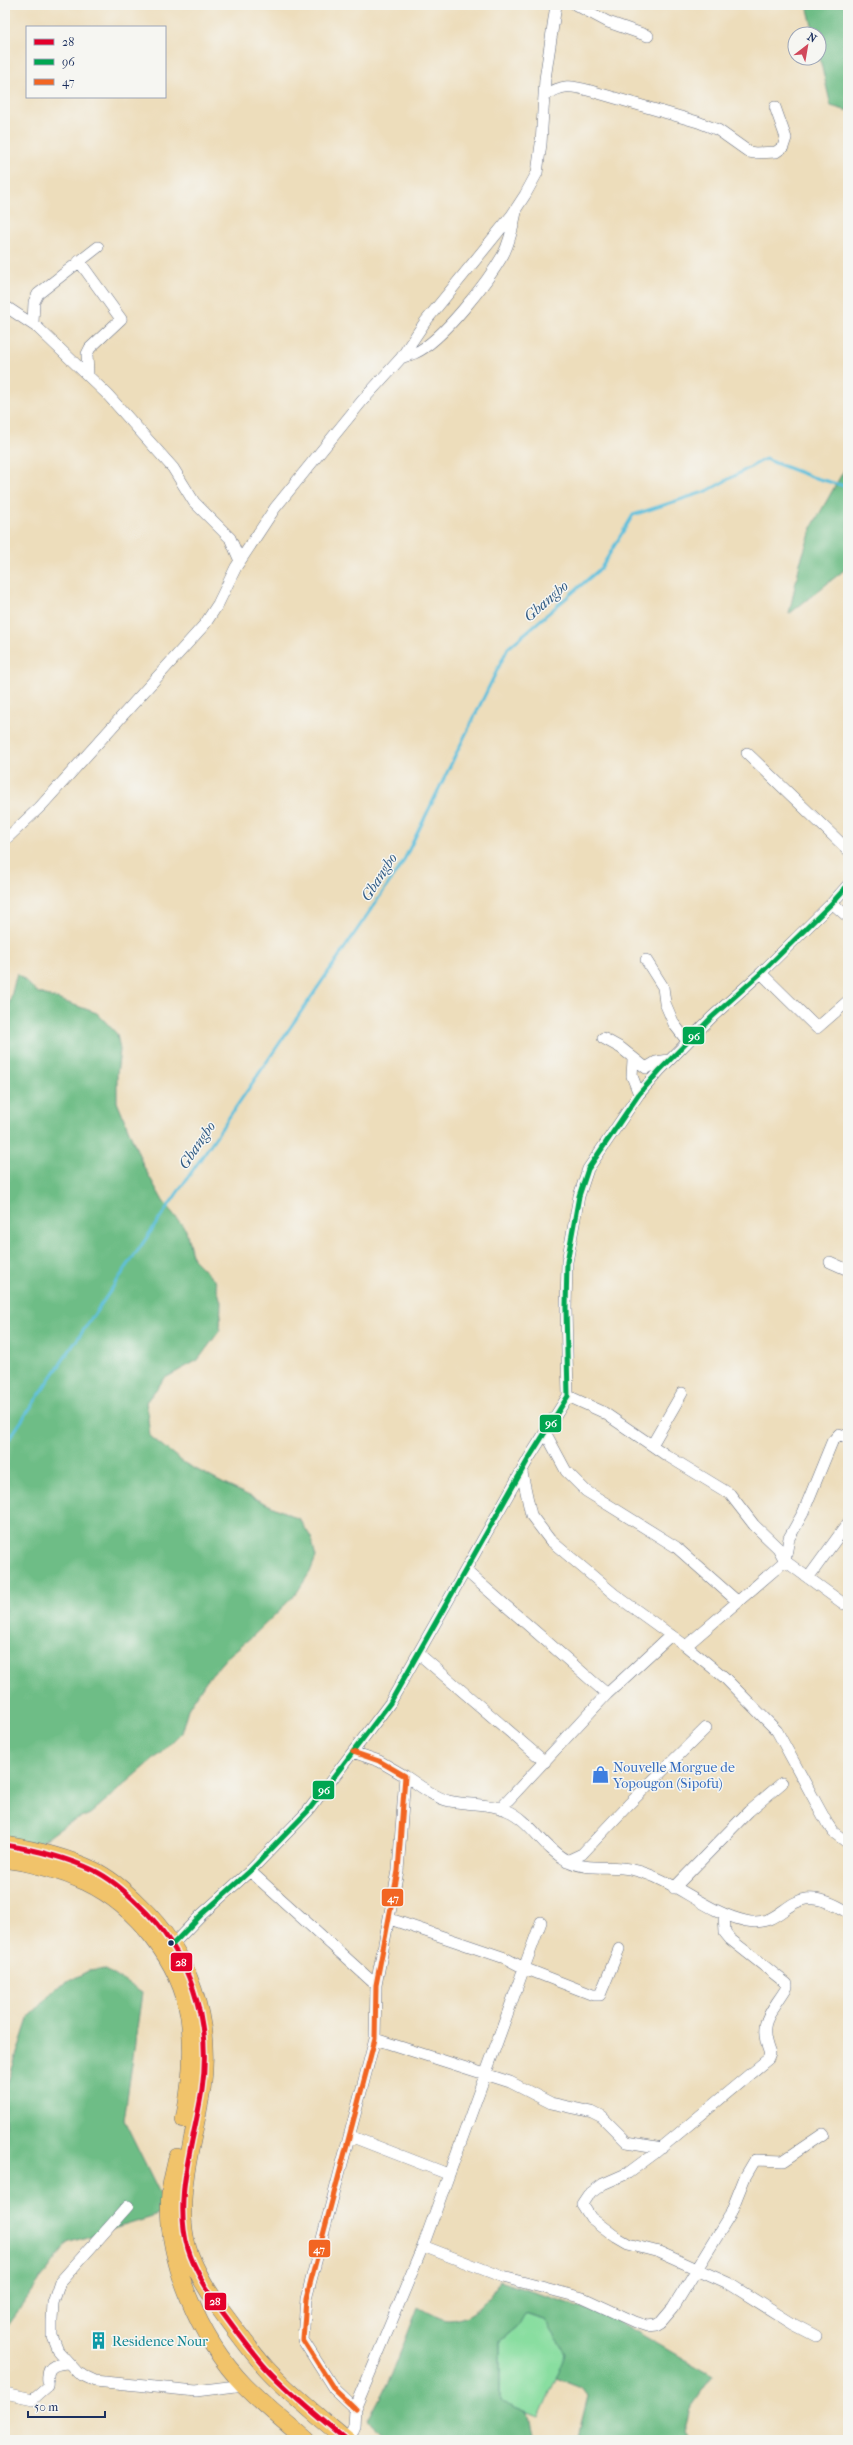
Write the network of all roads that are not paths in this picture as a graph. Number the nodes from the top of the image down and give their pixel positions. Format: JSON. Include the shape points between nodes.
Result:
{"nodes":[{"id":1,"x":556,"y":5,"type":"edge"},
{"id":2,"x":576,"y":5,"type":"edge"},
{"id":3,"x":648,"y":36,"type":"dead end"},
{"id":4,"x":544,"y":96,"type":"junction"},
{"id":5,"x":775,"y":107,"type":"dead end"},
{"id":6,"x":517,"y":208,"type":"junction"},
{"id":7,"x":98,"y":247,"type":"dead end"},
{"id":8,"x":79,"y":262,"type":"junction"},
{"id":9,"x":5,"y":306,"type":"edge"},
{"id":10,"x":33,"y":323,"type":"junction"},
{"id":11,"x":401,"y":358,"type":"junction"},
{"id":12,"x":88,"y":375,"type":"junction"},
{"id":13,"x":251,"y":543,"type":"junction"},
{"id":14,"x":236,"y":549,"type":"junction"},
{"id":15,"x":240,"y":561,"type":"junction"},
{"id":16,"x":746,"y":753,"type":"dead end"},
{"id":17,"x":5,"y":840,"type":"edge"},
{"id":18,"x":848,"y":850,"type":"edge"},
{"id":19,"x":848,"y":885,"type":"edge"},
{"id":20,"x":832,"y":903,"type":"junction"},
{"id":21,"x":848,"y":917,"type":"edge"},
{"id":22,"x":646,"y":960,"type":"dead end"},
{"id":23,"x":761,"y":973,"type":"junction"},
{"id":24,"x":848,"y":1001,"type":"edge"},
{"id":25,"x":603,"y":1038,"type":"dead end"},
{"id":26,"x":687,"y":1041,"type":"junction"},
{"id":27,"x":633,"y":1060,"type":"junction"},
{"id":28,"x":669,"y":1060,"type":"junction"},
{"id":29,"x":639,"y":1094,"type":"junction"},
{"id":30,"x":830,"y":1262,"type":"dead end"},
{"id":31,"x":848,"y":1270,"type":"edge"},
{"id":32,"x":682,"y":1393,"type":"dead end"},
{"id":33,"x":568,"y":1396,"type":"junction"},
{"id":34,"x":545,"y":1432,"type":"junction"},
{"id":35,"x":848,"y":1438,"type":"edge"},
{"id":36,"x":652,"y":1445,"type":"junction"},
{"id":37,"x":522,"y":1473,"type":"junction"},
{"id":38,"x":848,"y":1523,"type":"edge"},
{"id":39,"x":785,"y":1560,"type":"junction"},
{"id":40,"x":466,"y":1571,"type":"junction"},
{"id":41,"x":808,"y":1578,"type":"junction"},
{"id":42,"x":737,"y":1601,"type":"junction"},
{"id":43,"x":844,"y":1604,"type":"dead end"},
{"id":44,"x":671,"y":1635,"type":"junction"},
{"id":45,"x":686,"y":1646,"type":"junction"},
{"id":46,"x":419,"y":1654,"type":"junction"},
{"id":47,"x":607,"y":1694,"type":"junction"},
{"id":48,"x":706,"y":1728,"type":"dead end"},
{"id":49,"x":353,"y":1752,"type":"junction"},
{"id":50,"x":545,"y":1762,"type":"junction"},
{"id":51,"x":404,"y":1776,"type":"junction"},
{"id":52,"x":782,"y":1783,"type":"dead end"},
{"id":53,"x":500,"y":1808,"type":"junction"},
{"id":54,"x":848,"y":1843,"type":"edge"},
{"id":55,"x":5,"y":1845,"type":"edge"},
{"id":56,"x":5,"y":1859,"type":"edge"},
{"id":57,"x":567,"y":1861,"type":"junction"},
{"id":58,"x":250,"y":1871,"type":"junction"},
{"id":59,"x":674,"y":1888,"type":"junction"},
{"id":60,"x":848,"y":1912,"type":"edge"},
{"id":61,"x":724,"y":1914,"type":"junction"},
{"id":62,"x":390,"y":1918,"type":"junction"},
{"id":63,"x":541,"y":1922,"type":"dead end"},
{"id":64,"x":174,"y":1944,"type":"junction"},
{"id":65,"x":619,"y":1949,"type":"dead end"},
{"id":66,"x":524,"y":1968,"type":"junction"},
{"id":67,"x":376,"y":1985,"type":"junction"},
{"id":68,"x":375,"y":2038,"type":"junction"},
{"id":69,"x":485,"y":2073,"type":"junction"},
{"id":70,"x":823,"y":2134,"type":"dead end"},
{"id":71,"x":350,"y":2136,"type":"junction"},
{"id":72,"x":662,"y":2148,"type":"junction"},
{"id":73,"x":448,"y":2174,"type":"junction"},
{"id":74,"x":128,"y":2206,"type":"dead end"},
{"id":75,"x":423,"y":2246,"type":"junction"},
{"id":76,"x":697,"y":2268,"type":"junction"},
{"id":77,"x":816,"y":2336,"type":"dead end"},
{"id":78,"x":67,"y":2363,"type":"junction"},
{"id":79,"x":244,"y":2385,"type":"junction"},
{"id":80,"x":5,"y":2392,"type":"edge"},
{"id":81,"x":355,"y":2409,"type":"junction"},
{"id":82,"x":306,"y":2440,"type":"edge"},
{"id":83,"x":347,"y":2440,"type":"edge"}],
"edges":[{"from":1,"to":4,"type":"street"},
{"from":2,"to":3,"type":"street","via":[[608,22]]},
{"from":4,"to":5,"type":"street","via":[[559,86],[574,86],[698,122],[718,130],[749,152],[755,153],[776,152],[783,147],[786,138]]},
{"from":4,"to":6,"type":"street","via":[[537,173]]},
{"from":6,"to":11,"type":"street","via":[[425,322]]},
{"from":6,"to":11,"type":"street","via":[[503,255],[478,290],[439,335],[416,353]]},
{"from":7,"to":8,"type":"street"},
{"from":8,"to":10,"type":"street","via":[[36,297]]},
{"from":8,"to":12,"type":"street","via":[[121,316],[120,322],[96,340],[90,348],[87,354]]},
{"from":9,"to":10,"type":"street"},
{"from":10,"to":12,"type":"street"},
{"from":11,"to":13,"type":"street","via":[[362,401],[275,508]]},
{"from":12,"to":14,"type":"street","via":[[172,468],[194,502],[230,538]]},
{"from":13,"to":14,"type":"street"},
{"from":13,"to":15,"type":"street"},
{"from":14,"to":15,"type":"street"},
{"from":15,"to":17,"type":"street","via":[[218,604],[192,640],[156,676],[120,721],[41,806]]},
{"from":16,"to":18,"type":"street"},
{"from":19,"to":20,"type":"street"},
{"from":20,"to":21,"type":"street"},
{"from":20,"to":23,"type":"street"},
{"from":22,"to":26,"type":"street","via":[[664,987],[665,1003],[674,1024]]},
{"from":23,"to":24,"type":"street","via":[[817,1028]]},
{"from":23,"to":26,"type":"street"},
{"from":25,"to":27,"type":"street","via":[[621,1048]]},
{"from":26,"to":28,"type":"street"},
{"from":27,"to":28,"type":"street","via":[[646,1068],[656,1062]]},
{"from":27,"to":29,"type":"street","via":[[632,1076]]},
{"from":28,"to":29,"type":"street"},
{"from":29,"to":33,"type":"street","via":[[588,1169],[579,1196],[567,1262]]},
{"from":30,"to":31,"type":"street"},
{"from":32,"to":36,"type":"street"},
{"from":33,"to":34,"type":"street"},
{"from":33,"to":36,"type":"street","via":[[603,1412]]},
{"from":34,"to":37,"type":"street"},
{"from":34,"to":42,"type":"street","via":[[566,1471],[586,1491],[676,1547]]},
{"from":35,"to":39,"type":"street","via":[[839,1434],[832,1442],[803,1513],[789,1538]]},
{"from":36,"to":39,"type":"street","via":[[730,1494],[754,1525],[778,1548]]},
{"from":37,"to":40,"type":"street"},
{"from":37,"to":44,"type":"street","via":[[531,1515],[550,1540],[614,1594]]},
{"from":38,"to":41,"type":"street"},
{"from":39,"to":41,"type":"street"},
{"from":39,"to":42,"type":"street"},
{"from":40,"to":46,"type":"street"},
{"from":40,"to":47,"type":"street"},
{"from":41,"to":43,"type":"street"},
{"from":42,"to":45,"type":"street"},
{"from":44,"to":45,"type":"street"},
{"from":44,"to":47,"type":"street"},
{"from":45,"to":54,"type":"street","via":[[724,1677],[777,1731],[827,1823],[833,1832]]},
{"from":46,"to":49,"type":"street","via":[[390,1703]]},
{"from":46,"to":50,"type":"street"},
{"from":47,"to":50,"type":"street"},
{"from":48,"to":57,"type":"street","via":[[582,1854]]},
{"from":49,"to":51,"type":"street","via":[[379,1761]]},
{"from":49,"to":58,"type":"street","via":[[308,1811]]},
{"from":50,"to":53,"type":"street"},
{"from":51,"to":53,"type":"street","via":[[444,1799]]},
{"from":51,"to":62,"type":"street","via":[[398,1871]]},
{"from":52,"to":59,"type":"street","via":[[749,1811]]},
{"from":53,"to":57,"type":"street","via":[[517,1817]]},
{"from":55,"to":64,"type":"main road","via":[[54,1855],[95,1871],[128,1894],[156,1921]]},
{"from":56,"to":79,"type":"main road","via":[[52,1868],[87,1882],[122,1904],[150,1934],[170,1963],[180,1985],[189,2017],[192,2061],[188,2100],[170,2194],[171,2230],[178,2264],[195,2312],[216,2348]]},
{"from":57,"to":59,"type":"street","via":[[585,1868],[633,1870],[652,1876]]},
{"from":58,"to":64,"type":"street","via":[[201,1915]]},
{"from":58,"to":67,"type":"street"},
{"from":59,"to":61,"type":"street"},
{"from":60,"to":61,"type":"street","via":[[829,1901],[808,1897],[789,1905],[765,1922],[754,1923]]},
{"from":61,"to":72,"type":"street","via":[[725,1933],[730,1939],[787,1984],[764,2026],[764,2037],[770,2054],[763,2065]]},
{"from":62,"to":66,"type":"street","via":[[505,1958]]},
{"from":62,"to":67,"type":"street"},
{"from":63,"to":66,"type":"street"},
{"from":64,"to":83,"type":"main road","via":[[195,1994],[204,2033],[202,2089],[185,2181],[183,2212],[189,2251],[206,2288],[265,2367]]},
{"from":65,"to":66,"type":"street","via":[[600,1995],[593,1995]]},
{"from":66,"to":69,"type":"street"},
{"from":67,"to":68,"type":"street"},
{"from":68,"to":69,"type":"street"},
{"from":68,"to":71,"type":"street"},
{"from":69,"to":72,"type":"street","via":[[510,2082],[551,2103],[592,2112],[602,2117],[627,2142]]},
{"from":69,"to":73,"type":"street"},
{"from":70,"to":76,"type":"street","via":[[783,2161],[755,2160],[745,2177],[729,2217]]},
{"from":71,"to":73,"type":"street"},
{"from":71,"to":81,"type":"street","via":[[306,2299],[303,2340],[334,2389]]},
{"from":72,"to":76,"type":"street","via":[[628,2173],[603,2184],[588,2195],[582,2204],[591,2218],[616,2238]]},
{"from":73,"to":75,"type":"street"},
{"from":74,"to":78,"type":"street","via":[[60,2282],[53,2303],[52,2336],[58,2351]]},
{"from":75,"to":76,"type":"street","via":[[503,2277],[583,2298],[647,2326],[661,2322],[674,2308]]},
{"from":75,"to":81,"type":"street"},
{"from":76,"to":77,"type":"street","via":[[728,2283]]},
{"from":78,"to":79,"type":"street","via":[[78,2373],[95,2381],[124,2386],[196,2391]]},
{"from":78,"to":80,"type":"street","via":[[57,2364],[51,2368],[48,2386],[33,2399]]},
{"from":79,"to":82,"type":"main road"},
{"from":81,"to":83,"type":"street","via":[[354,2426]]}]}
